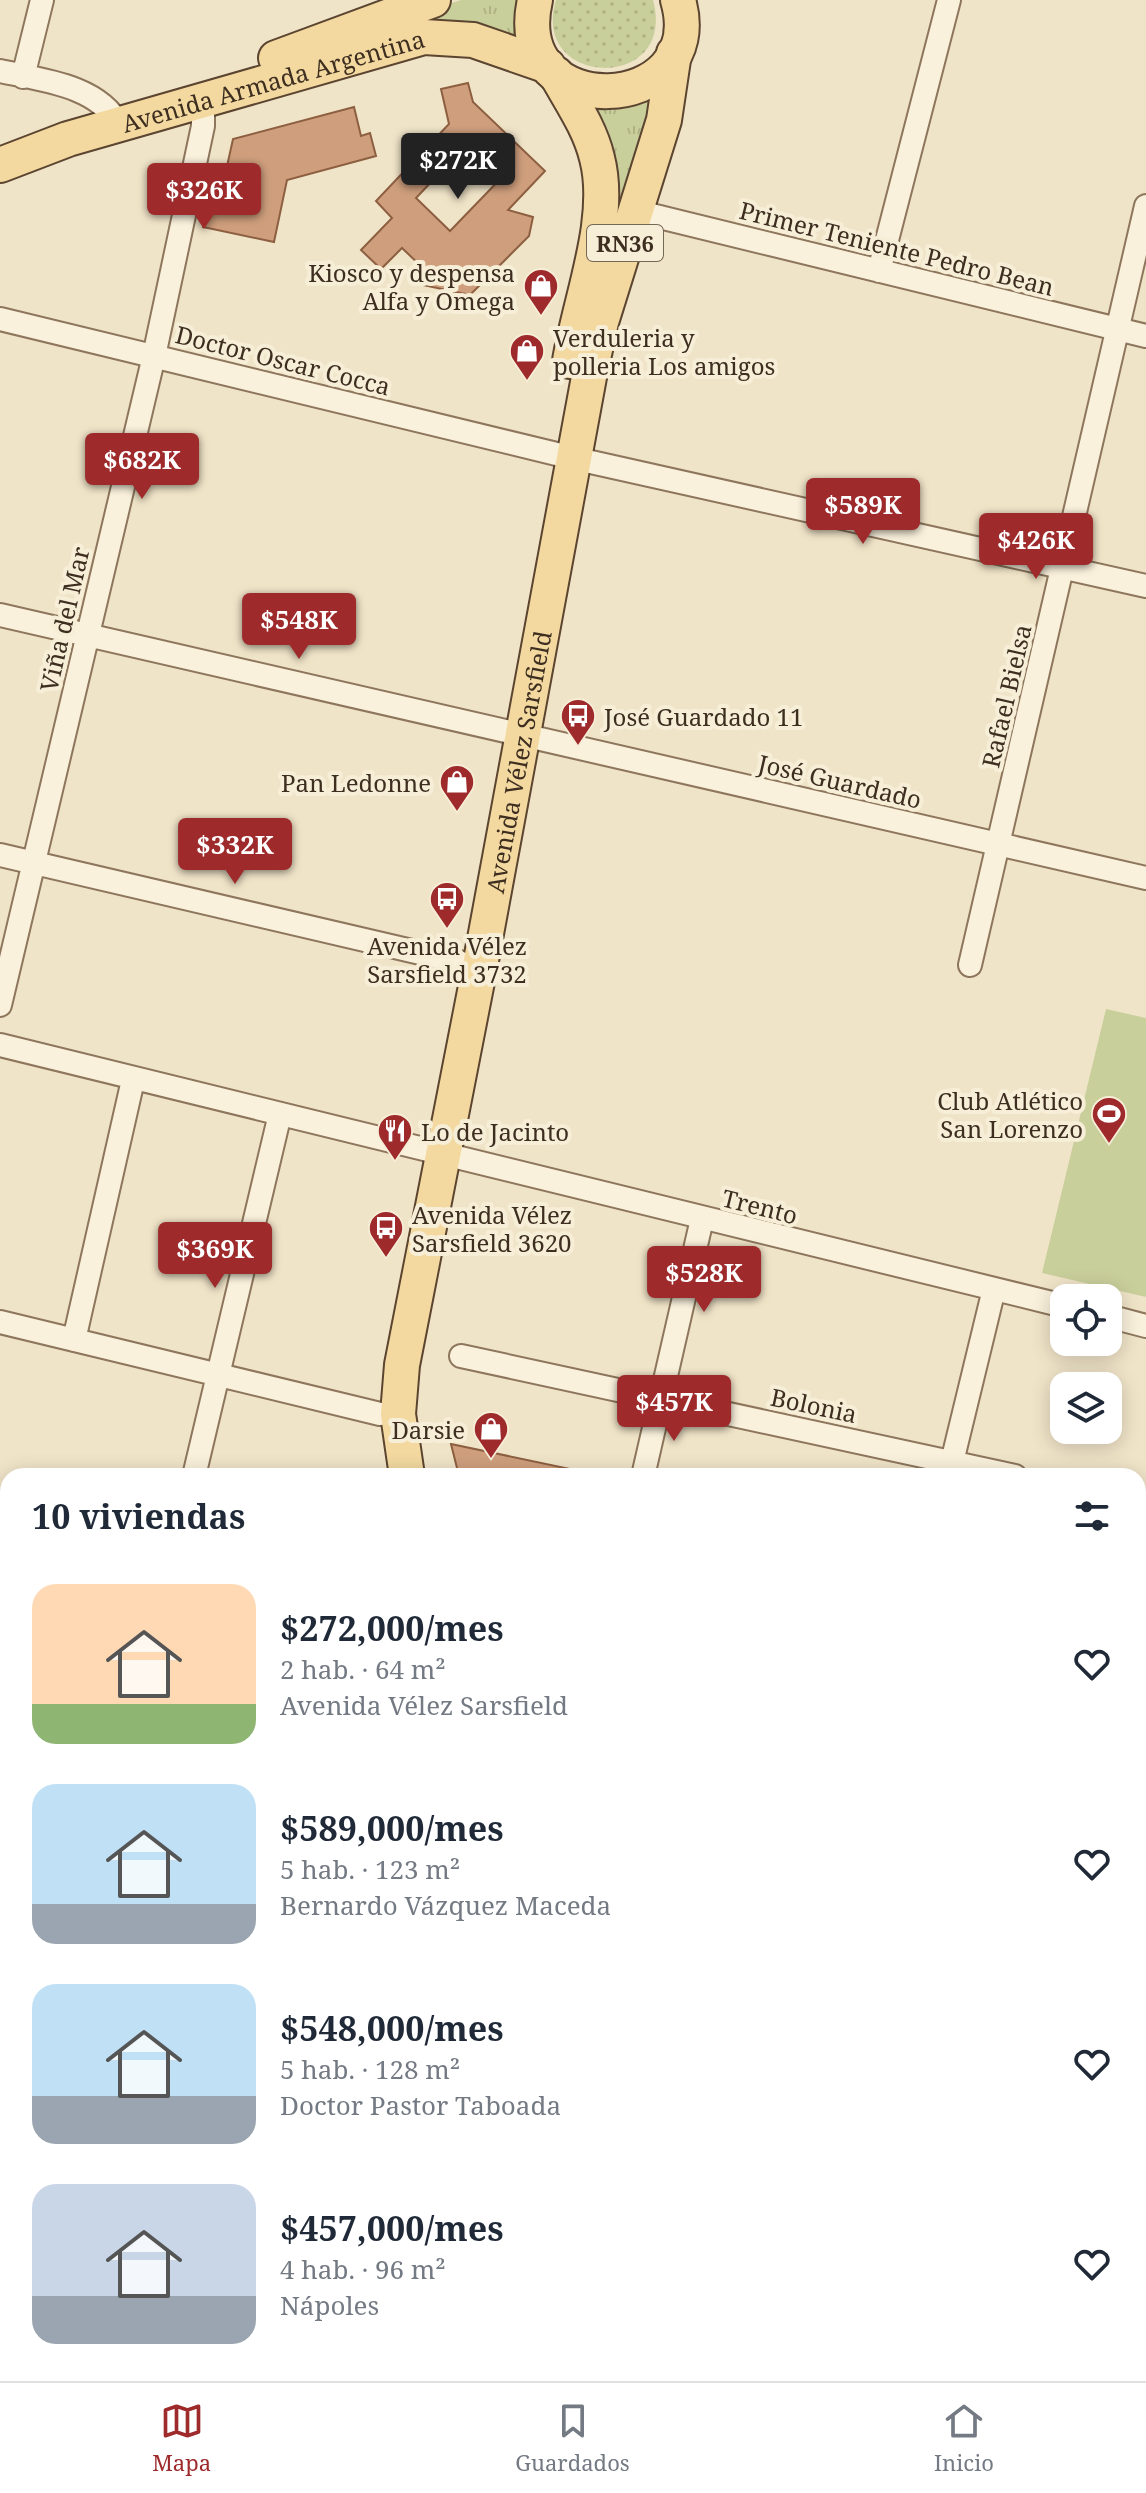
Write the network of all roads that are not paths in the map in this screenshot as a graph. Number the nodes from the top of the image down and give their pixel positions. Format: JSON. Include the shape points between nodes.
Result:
{"nodes":[{"id":1,"x":42,"y":0,"type":"edge"},
{"id":2,"x":433,"y":0,"type":"edge"},
{"id":3,"x":535,"y":0,"type":"edge"},
{"id":4,"x":678,"y":0,"type":"edge"},
{"id":5,"x":949,"y":0,"type":"edge"},
{"id":6,"x":390,"y":7,"type":"edge"},
{"id":7,"x":416,"y":39,"type":"junction"},
{"id":8,"x":674,"y":53,"type":"junction"},
{"id":9,"x":552,"y":70,"type":"junction"},
{"id":10,"x":0,"y":71,"type":"edge"},
{"id":11,"x":23,"y":77,"type":"junction"},
{"id":12,"x":203,"y":103,"type":"junction"},
{"id":13,"x":116,"y":118,"type":"junction"},
{"id":14,"x":0,"y":149,"type":"edge"},
{"id":15,"x":0,"y":165,"type":"edge"},
{"id":16,"x":1146,"y":206,"type":"edge"},
{"id":17,"x":635,"y":211,"type":"junction"},
{"id":18,"x":879,"y":271,"type":"junction"},
{"id":19,"x":0,"y":319,"type":"edge"},
{"id":20,"x":1118,"y":329,"type":"junction"},
{"id":21,"x":1146,"y":336,"type":"edge"},
{"id":22,"x":154,"y":356,"type":"junction"},
{"id":23,"x":564,"y":456,"type":"junction"},
{"id":24,"x":1063,"y":566,"type":"junction"},
{"id":25,"x":1146,"y":586,"type":"edge"},
{"id":26,"x":0,"y":615,"type":"edge"},
{"id":27,"x":86,"y":635,"type":"junction"},
{"id":28,"x":512,"y":734,"type":"junction"},
{"id":29,"x":999,"y":844,"type":"junction"},
{"id":30,"x":0,"y":855,"type":"edge"},
{"id":31,"x":34,"y":863,"type":"junction"},
{"id":32,"x":1146,"y":878,"type":"edge"},
{"id":33,"x":459,"y":962,"type":"junction"},
{"id":34,"x":970,"y":965,"type":"dead end"},
{"id":35,"x":0,"y":1005,"type":"edge"},
{"id":36,"x":0,"y":1045,"type":"edge"},
{"id":37,"x":133,"y":1080,"type":"junction"},
{"id":38,"x":280,"y":1114,"type":"junction"},
{"id":39,"x":434,"y":1152,"type":"junction"},
{"id":40,"x":702,"y":1219,"type":"junction"},
{"id":41,"x":994,"y":1289,"type":"junction"},
{"id":42,"x":1050,"y":1303,"type":"edge"},
{"id":43,"x":1122,"y":1320,"type":"edge"},
{"id":44,"x":0,"y":1322,"type":"edge"},
{"id":45,"x":1146,"y":1326,"type":"edge"},
{"id":46,"x":74,"y":1340,"type":"junction"},
{"id":47,"x":461,"y":1356,"type":"dead end"},
{"id":48,"x":219,"y":1375,"type":"junction"},
{"id":49,"x":661,"y":1399,"type":"junction"},
{"id":50,"x":380,"y":1414,"type":"junction"},
{"id":51,"x":952,"y":1462,"type":"junction"},
{"id":52,"x":196,"y":1468,"type":"edge"},
{"id":53,"x":385,"y":1468,"type":"edge"},
{"id":54,"x":405,"y":1468,"type":"edge"},
{"id":55,"x":645,"y":1468,"type":"edge"},
{"id":56,"x":979,"y":1468,"type":"edge"}],
"edges":[{"from":1,"to":11,"type":"street"},
{"from":2,"to":6,"type":"main road","name":"Avenida Armada Argentina"},
{"from":3,"to":9,"type":"main road","number":"RN36","via":[[533,30]]},
{"from":4,"to":8,"type":"main road","number":"RN36","via":[[681,22]]},
{"from":5,"to":18,"type":"street"},
{"from":6,"to":7,"type":"street","via":[[403,30]]},
{"from":6,"to":13,"type":"main road","name":"Avenida Armada Argentina"},
{"from":7,"to":9,"type":"main road","name":"Avenida Armada Argentina","via":[[473,40]]},
{"from":7,"to":12,"type":"main road","name":"Avenida Armada Argentina"},
{"from":8,"to":9,"type":"main road","name":"Avenida Armada Argentina","via":[[642,85],[613,94],[582,90]]},
{"from":8,"to":17,"type":"main road","name":"Avenida Vélez Sarsfield","number":"RN36","via":[[664,120]]},
{"from":9,"to":23,"type":"main road","name":"Avenida Vélez Sarsfield","number":"RN36","via":[[592,140],[601,194]]},
{"from":10,"to":11,"type":"street"},
{"from":11,"to":13,"type":"street","via":[[78,90]]},
{"from":12,"to":13,"type":"main road","name":"Avenida Armada Argentina"},
{"from":12,"to":22,"type":"street","name":"Viña del Mar","via":[[203,126]]},
{"from":13,"to":14,"type":"main road","name":"Avenida Armada Argentina"},
{"from":13,"to":15,"type":"main road","name":"Avenida Armada Argentina"},
{"from":16,"to":20,"type":"street","name":"Rafael Bielsa"},
{"from":17,"to":18,"type":"street","name":"Primer Teniente Pedro Bean"},
{"from":17,"to":23,"type":"main road","name":"Avenida Vélez Sarsfield","number":"RN36"},
{"from":18,"to":20,"type":"street","name":"Primer Teniente Pedro Bean"},
{"from":19,"to":22,"type":"street","name":"Doctor Oscar Cocca"},
{"from":20,"to":21,"type":"street","name":"Primer Teniente Pedro Bean"},
{"from":20,"to":24,"type":"street","name":"Rafael Bielsa"},
{"from":22,"to":23,"type":"street","name":"Doctor Oscar Cocca"},
{"from":22,"to":27,"type":"street","name":"Viña del Mar"},
{"from":23,"to":24,"type":"street","name":"Doctor Oscar Cocca"},
{"from":23,"to":28,"type":"main road","name":"Avenida Vélez Sarsfield","number":"RN36"},
{"from":24,"to":25,"type":"street","name":"Doctor Oscar Cocca"},
{"from":24,"to":29,"type":"street","name":"Rafael Bielsa"},
{"from":26,"to":27,"type":"street","name":"José Guardado"},
{"from":27,"to":28,"type":"street","name":"José Guardado"},
{"from":27,"to":31,"type":"street","name":"Viña del Mar"},
{"from":28,"to":29,"type":"street","name":"José Guardado"},
{"from":28,"to":33,"type":"main road","name":"Avenida Vélez Sarsfield","number":"RN36"},
{"from":28,"to":39,"type":"main road","name":"Avenida Vélez Sarsfield","number":"RN36"},
{"from":29,"to":32,"type":"street","name":"José Guardado"},
{"from":29,"to":34,"type":"street","name":"Rafael Bielsa"},
{"from":30,"to":31,"type":"street"},
{"from":31,"to":33,"type":"street"},
{"from":31,"to":35,"type":"street","name":"Viña del Mar"},
{"from":33,"to":39,"type":"main road","name":"Avenida Vélez Sarsfield","number":"RN36"},
{"from":36,"to":37,"type":"street","name":"Trento"},
{"from":37,"to":38,"type":"street","name":"Trento"},
{"from":37,"to":46,"type":"street"},
{"from":38,"to":39,"type":"street","name":"Trento"},
{"from":38,"to":48,"type":"street"},
{"from":39,"to":40,"type":"street","name":"Trento"},
{"from":39,"to":50,"type":"main road","name":"Avenida Vélez Sarsfield","number":"RN36","via":[[386,1341]]},
{"from":39,"to":54,"type":"main road","name":"Avenida Vélez Sarsfield","number":"RN36","via":[[399,1389]]},
{"from":40,"to":41,"type":"street","name":"Trento"},
{"from":40,"to":49,"type":"street"},
{"from":41,"to":42,"type":"street","name":"Trento"},
{"from":41,"to":51,"type":"street"},
{"from":43,"to":45,"type":"street"},
{"from":44,"to":46,"type":"street"},
{"from":46,"to":48,"type":"street"},
{"from":47,"to":49,"type":"street","name":"Bolonia"},
{"from":48,"to":50,"type":"street"},
{"from":48,"to":52,"type":"street"},
{"from":49,"to":51,"type":"street","name":"Bolonia"},
{"from":49,"to":55,"type":"street"},
{"from":50,"to":53,"type":"main road","name":"Avenida Vélez Sarsfield","number":"RN36"},
{"from":51,"to":56,"type":"street","name":"Bolonia"}]}
